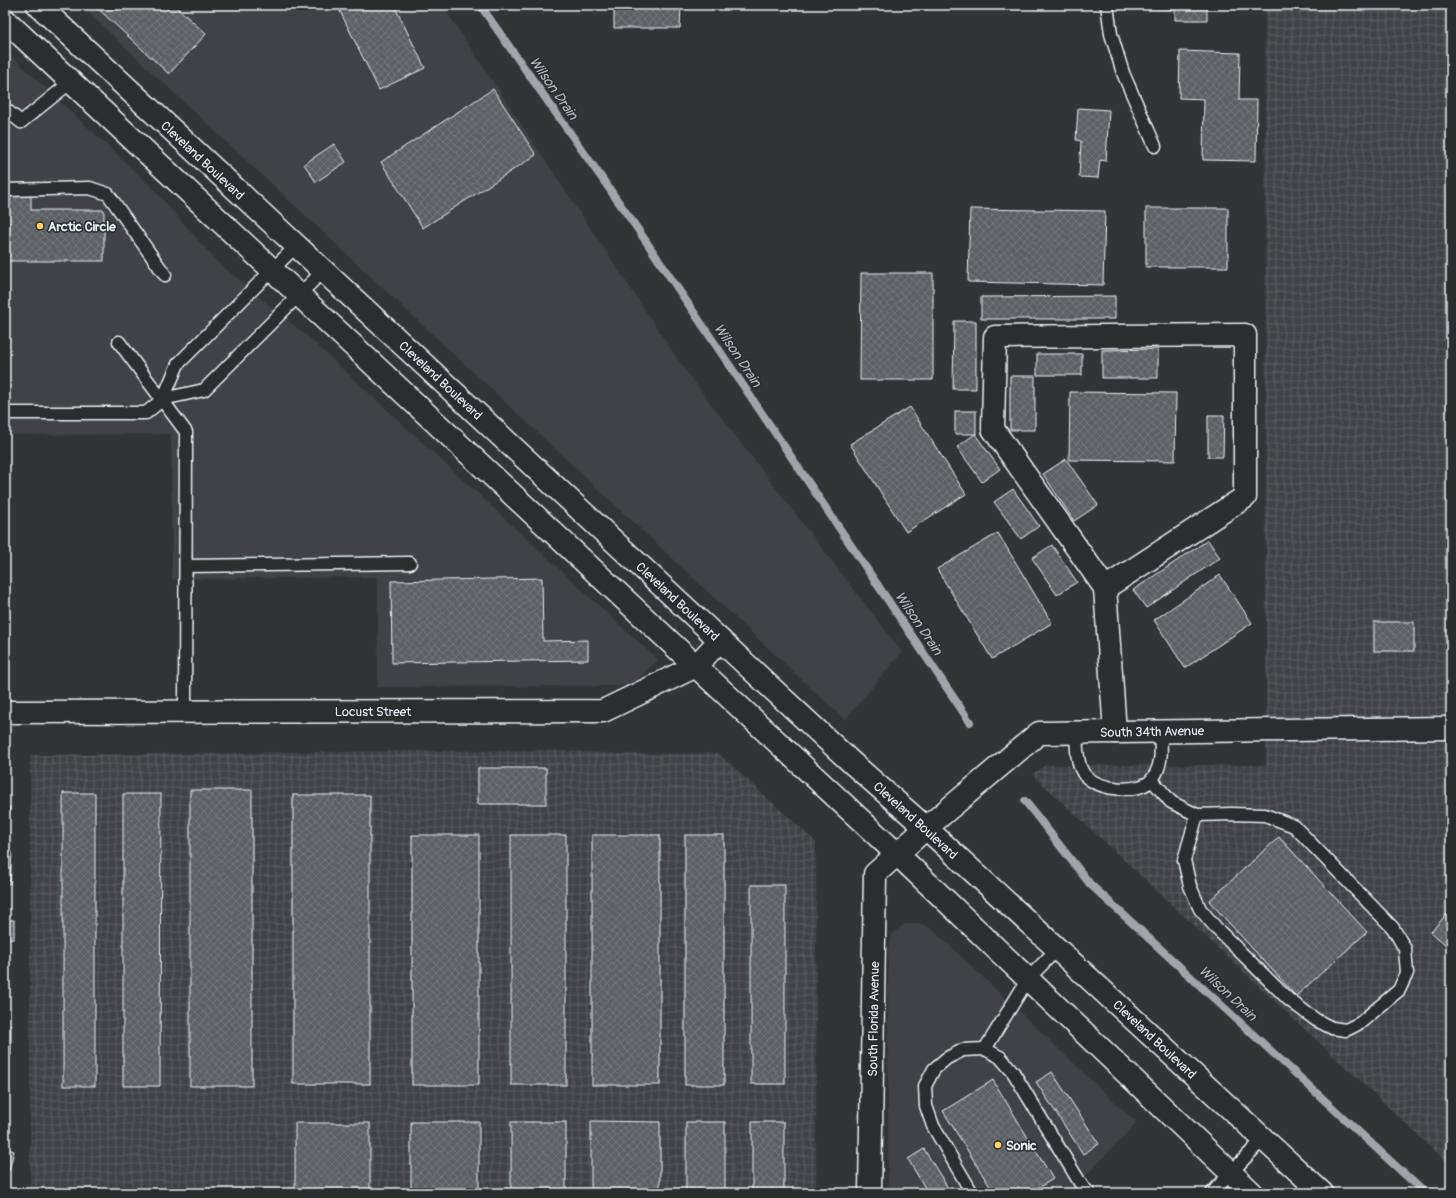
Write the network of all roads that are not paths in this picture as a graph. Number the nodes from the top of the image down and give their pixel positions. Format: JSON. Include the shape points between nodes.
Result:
{"nodes":[{"id":1,"x":1107,"y":5,"type":"edge"},
{"id":2,"x":43,"y":8,"type":"edge"},
{"id":3,"x":5,"y":20,"type":"edge"},
{"id":4,"x":71,"y":82,"type":"junction"},
{"id":5,"x":5,"y":109,"type":"edge"},
{"id":6,"x":1155,"y":146,"type":"dead end"},
{"id":7,"x":5,"y":190,"type":"edge"},
{"id":8,"x":296,"y":246,"type":"junction"},
{"id":9,"x":272,"y":270,"type":"junction"},
{"id":10,"x":323,"y":271,"type":"junction"},
{"id":11,"x":165,"y":275,"type":"dead end"},
{"id":12,"x":299,"y":296,"type":"junction"},
{"id":13,"x":119,"y":342,"type":"dead end"},
{"id":14,"x":163,"y":399,"type":"junction"},
{"id":15,"x":5,"y":413,"type":"edge"},
{"id":16,"x":410,"y":563,"type":"dead end"},
{"id":17,"x":186,"y":566,"type":"junction"},
{"id":18,"x":1105,"y":588,"type":"junction"},
{"id":19,"x":720,"y":640,"type":"junction"},
{"id":20,"x":696,"y":666,"type":"junction"},
{"id":21,"x":5,"y":712,"type":"edge"},
{"id":22,"x":185,"y":712,"type":"junction"},
{"id":23,"x":1451,"y":728,"type":"edge"},
{"id":24,"x":1160,"y":731,"type":"junction"},
{"id":25,"x":1076,"y":732,"type":"junction"},
{"id":26,"x":1115,"y":732,"type":"junction"},
{"id":27,"x":1152,"y":780,"type":"junction"},
{"id":28,"x":1197,"y":814,"type":"junction"},
{"id":29,"x":926,"y":828,"type":"junction"},
{"id":30,"x":897,"y":854,"type":"junction"},
{"id":31,"x":1057,"y":949,"type":"junction"},
{"id":32,"x":1028,"y":979,"type":"junction"},
{"id":33,"x":985,"y":1049,"type":"junction"},
{"id":34,"x":1263,"y":1139,"type":"junction"},
{"id":35,"x":1231,"y":1174,"type":"junction"},
{"id":36,"x":870,"y":1193,"type":"edge"},
{"id":37,"x":972,"y":1193,"type":"edge"},
{"id":38,"x":1089,"y":1193,"type":"edge"},
{"id":39,"x":1212,"y":1193,"type":"edge"},
{"id":40,"x":1252,"y":1193,"type":"edge"},
{"id":41,"x":1322,"y":1193,"type":"edge"}],
"edges":[{"from":1,"to":6,"type":"lane","via":[[1111,34],[1123,73]]},
{"from":2,"to":8,"type":"main road","name":"Cleveland Boulevard"},
{"from":3,"to":4,"type":"main road"},
{"from":4,"to":5,"type":"lane","via":[[21,122]]},
{"from":4,"to":9,"type":"main road"},
{"from":7,"to":11,"type":"lane","via":[[90,188],[108,194]]},
{"from":8,"to":9,"type":"lane"},
{"from":8,"to":10,"type":"main road","name":"Cleveland Boulevard"},
{"from":9,"to":12,"type":"main road"},
{"from":9,"to":14,"type":"lane","via":[[178,364]]},
{"from":10,"to":12,"type":"lane"},
{"from":10,"to":19,"type":"main road","name":"Cleveland Boulevard"},
{"from":12,"to":14,"type":"lane","via":[[204,390]]},
{"from":12,"to":20,"type":"main road"},
{"from":13,"to":14,"type":"lane"},
{"from":14,"to":15,"type":"lane","via":[[146,413]]},
{"from":14,"to":17,"type":"lane","via":[[186,432]]},
{"from":16,"to":17,"type":"lane"},
{"from":17,"to":22,"type":"lane"},
{"from":18,"to":18,"type":"main road","via":[[993,428],[995,337],[1244,335],[1245,497]]},
{"from":18,"to":26,"type":"main road"},
{"from":19,"to":20,"type":"main road","name":"Locust Street"},
{"from":19,"to":29,"type":"main road","name":"Cleveland Boulevard"},
{"from":20,"to":22,"type":"main road","name":"Locust Street","via":[[604,711]]},
{"from":20,"to":30,"type":"main road"},
{"from":21,"to":22,"type":"main road","name":"Locust Street"},
{"from":23,"to":24,"type":"main road","name":"South 34th Avenue"},
{"from":24,"to":26,"type":"main road","name":"South 34th Avenue"},
{"from":24,"to":27,"type":"lane","via":[[1161,757]]},
{"from":25,"to":26,"type":"main road","name":"South 34th Avenue"},
{"from":25,"to":27,"type":"lane","via":[[1078,760],[1082,773],[1093,782],[1110,788],[1137,788]]},
{"from":25,"to":29,"type":"main road","name":"South 34th Avenue","via":[[1039,733]]},
{"from":27,"to":28,"type":"lane","via":[[1171,802]]},
{"from":28,"to":28,"type":"lane","via":[[1265,815],[1294,826],[1393,928],[1405,949],[1407,972],[1398,990],[1360,1023],[1346,1030],[1332,1028],[1316,1020],[1288,999],[1217,929],[1200,908],[1190,886],[1184,860]]},
{"from":29,"to":30,"type":"main road","name":"South 34th Avenue"},
{"from":29,"to":31,"type":"main road","name":"Cleveland Boulevard"},
{"from":30,"to":32,"type":"main road"},
{"from":30,"to":36,"type":"main road","name":"South Florida Avenue","via":[[874,874]]},
{"from":31,"to":32,"type":"lane"},
{"from":31,"to":34,"type":"main road","name":"Cleveland Boulevard"},
{"from":32,"to":33,"type":"lane"},
{"from":32,"to":35,"type":"main road"},
{"from":33,"to":37,"type":"lane","via":[[963,1050],[947,1058],[934,1069],[925,1086],[926,1106],[933,1126]]},
{"from":33,"to":38,"type":"lane","via":[[1000,1056],[1013,1072],[1082,1186]]},
{"from":34,"to":35,"type":"lane"},
{"from":34,"to":41,"type":"main road","name":"Cleveland Boulevard"},
{"from":35,"to":39,"type":"lane"},
{"from":35,"to":40,"type":"main road"}]}
